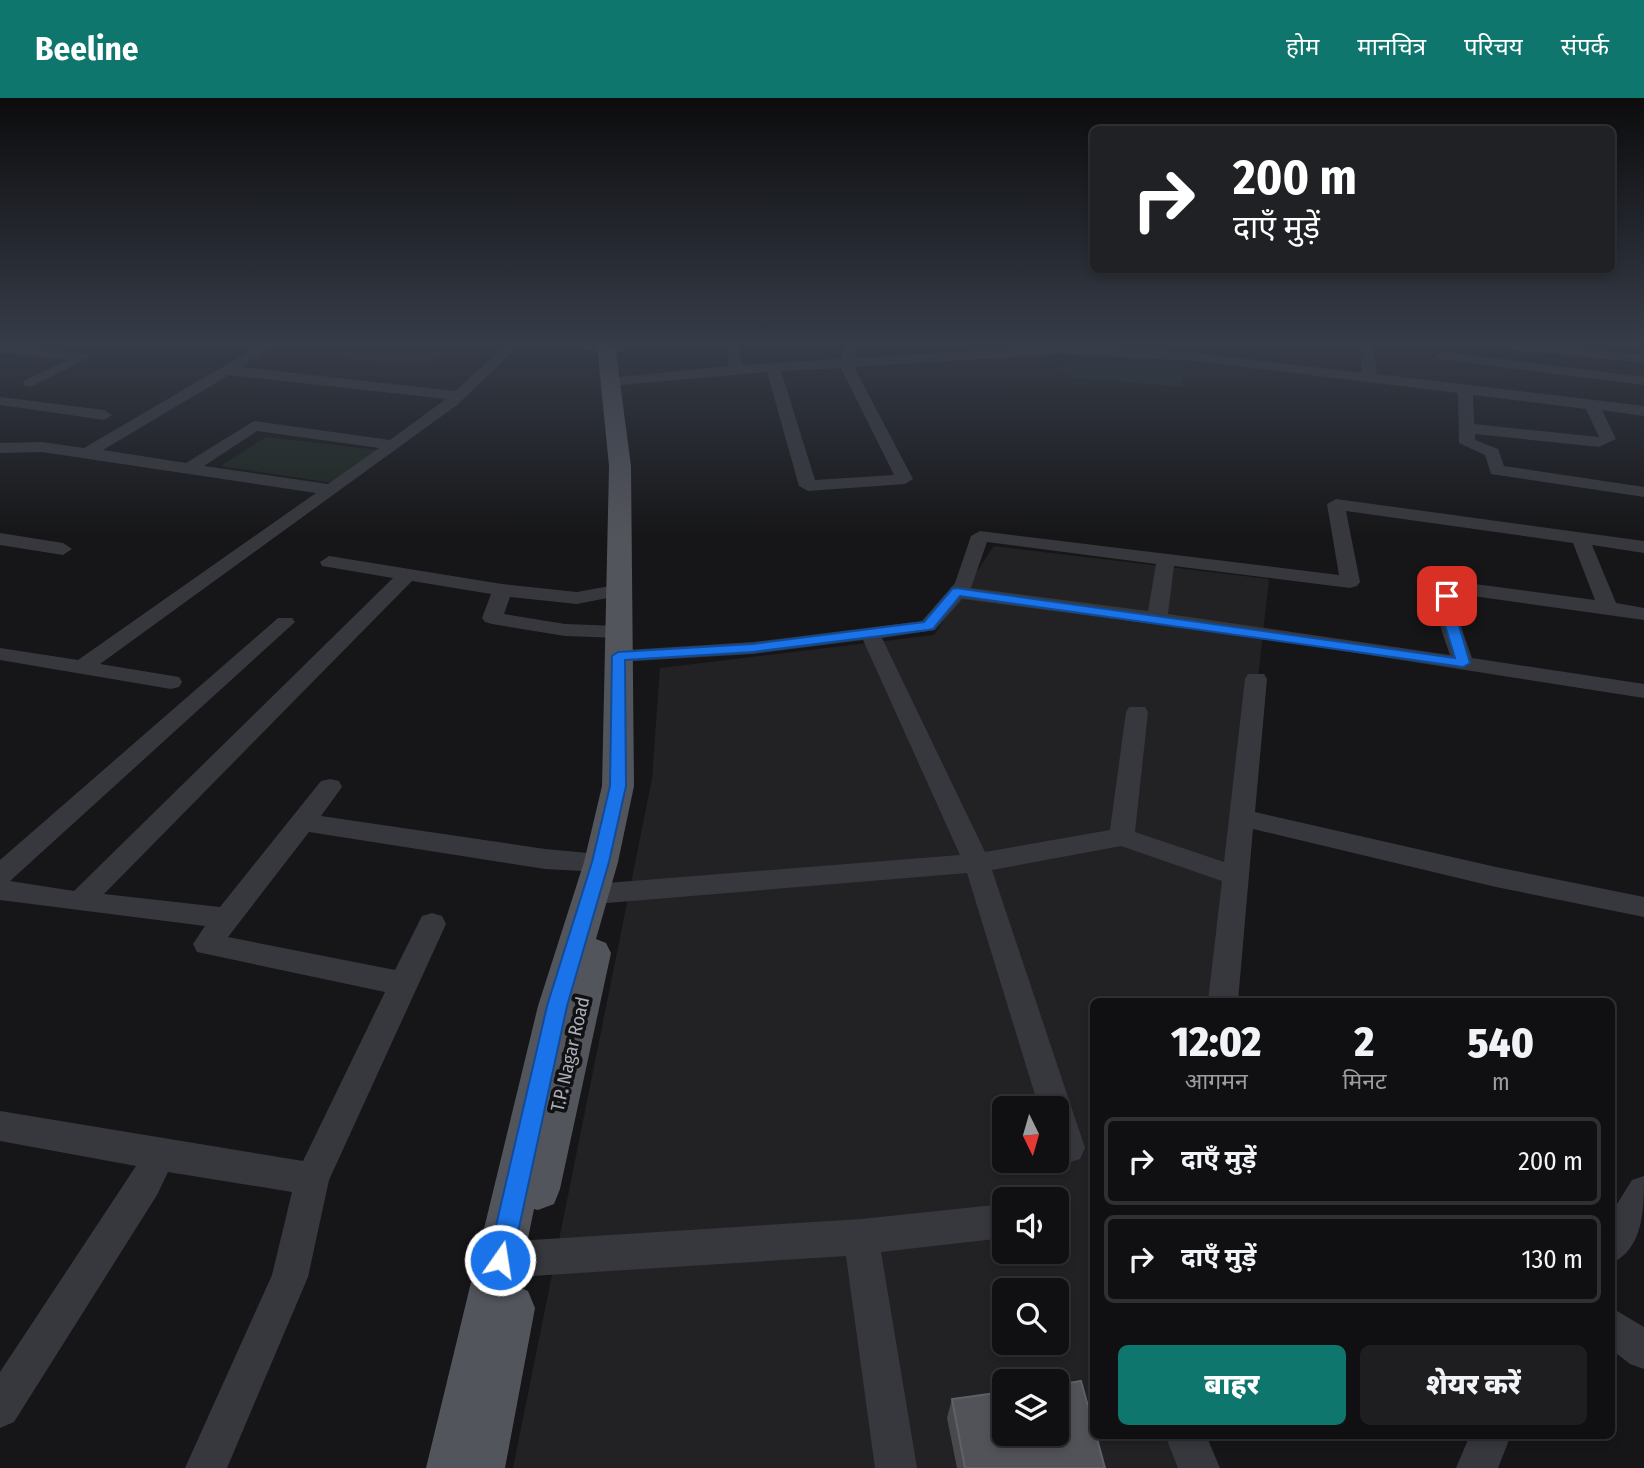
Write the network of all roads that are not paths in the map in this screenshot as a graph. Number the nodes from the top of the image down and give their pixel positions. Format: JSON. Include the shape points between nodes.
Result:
{"nodes":[{"id":1,"x":59,"y":409,"type":"edge"},
{"id":2,"x":161,"y":409,"type":"edge"},
{"id":3,"x":442,"y":409,"type":"edge"},
{"id":4,"x":616,"y":409,"type":"edge"},
{"id":5,"x":622,"y":409,"type":"edge"},
{"id":6,"x":785,"y":409,"type":"edge"},
{"id":7,"x":869,"y":409,"type":"edge"},
{"id":8,"x":1462,"y":409,"type":"edge"},
{"id":9,"x":1594,"y":409,"type":"edge"},
{"id":10,"x":1626,"y":409,"type":"edge"},
{"id":11,"x":1644,"y":411,"type":"edge"},
{"id":12,"x":104,"y":415,"type":"dead end"},
{"id":13,"x":1466,"y":428,"type":"junction"},
{"id":14,"x":393,"y":445,"type":"junction"},
{"id":15,"x":0,"y":447,"type":"edge"},
{"id":16,"x":87,"y":453,"type":"junction"},
{"id":17,"x":189,"y":468,"type":"junction"},
{"id":18,"x":331,"y":490,"type":"junction"},
{"id":19,"x":1644,"y":492,"type":"edge"},
{"id":20,"x":0,"y":538,"type":"edge"},
{"id":21,"x":1580,"y":538,"type":"junction"},
{"id":22,"x":1644,"y":547,"type":"edge"},
{"id":23,"x":63,"y":549,"type":"dead end"},
{"id":24,"x":1166,"y":559,"type":"junction"},
{"id":25,"x":329,"y":562,"type":"dead end"},
{"id":26,"x":407,"y":575,"type":"junction"},
{"id":27,"x":502,"y":590,"type":"junction"},
{"id":28,"x":621,"y":590,"type":"junction"},
{"id":29,"x":956,"y":592,"type":"junction"},
{"id":30,"x":1608,"y":608,"type":"junction"},
{"id":31,"x":1644,"y":614,"type":"edge"},
{"id":32,"x":1157,"y":618,"type":"junction"},
{"id":33,"x":285,"y":622,"type":"dead end"},
{"id":34,"x":870,"y":634,"type":"junction"},
{"id":35,"x":623,"y":648,"type":"junction"},
{"id":36,"x":0,"y":654,"type":"edge"},
{"id":37,"x":1463,"y":663,"type":"junction"},
{"id":38,"x":82,"y":667,"type":"junction"},
{"id":39,"x":1256,"y":679,"type":"dead end"},
{"id":40,"x":171,"y":682,"type":"dead end"},
{"id":41,"x":1644,"y":691,"type":"edge"},
{"id":42,"x":1136,"y":712,"type":"dead end"},
{"id":43,"x":330,"y":787,"type":"dead end"},
{"id":44,"x":1243,"y":818,"type":"junction"},
{"id":45,"x":303,"y":822,"type":"junction"},
{"id":46,"x":1122,"y":837,"type":"junction"},
{"id":47,"x":977,"y":863,"type":"junction"},
{"id":48,"x":0,"y":875,"type":"edge"},
{"id":49,"x":1237,"y":876,"type":"junction"},
{"id":50,"x":604,"y":877,"type":"junction"},
{"id":51,"x":0,"y":890,"type":"edge"},
{"id":52,"x":80,"y":902,"type":"junction"},
{"id":53,"x":1644,"y":906,"type":"edge"},
{"id":54,"x":227,"y":918,"type":"junction"},
{"id":55,"x":432,"y":924,"type":"dead end"},
{"id":56,"x":404,"y":984,"type":"junction"},
{"id":57,"x":1223,"y":998,"type":"edge"},
{"id":58,"x":1051,"y":1096,"type":"edge"},
{"id":59,"x":0,"y":1126,"type":"edge"},
{"id":60,"x":159,"y":1156,"type":"junction"},
{"id":61,"x":312,"y":1179,"type":"junction"},
{"id":62,"x":1644,"y":1192,"type":"edge"},
{"id":63,"x":992,"y":1222,"type":"edge"},
{"id":64,"x":861,"y":1237,"type":"junction"},
{"id":65,"x":1615,"y":1240,"type":"edge"},
{"id":66,"x":511,"y":1260,"type":"junction"},
{"id":67,"x":1615,"y":1329,"type":"edge"},
{"id":68,"x":1644,"y":1350,"type":"edge"},
{"id":69,"x":0,"y":1408,"type":"edge"},
{"id":70,"x":1187,"y":1439,"type":"edge"},
{"id":71,"x":1489,"y":1439,"type":"edge"},
{"id":72,"x":206,"y":1468,"type":"edge"},
{"id":73,"x":453,"y":1468,"type":"edge"},
{"id":74,"x":478,"y":1468,"type":"edge"},
{"id":75,"x":896,"y":1468,"type":"edge"},
{"id":76,"x":1199,"y":1468,"type":"edge"},
{"id":77,"x":1477,"y":1468,"type":"edge"}],
"edges":[{"from":1,"to":12,"type":"street"},
{"from":2,"to":16,"type":"street"},
{"from":3,"to":14,"type":"street"},
{"from":4,"to":28,"type":"main road"},
{"from":5,"to":35,"type":"main road","via":[[630,452]]},
{"from":6,"to":7,"type":"street","via":[[808,486],[905,479]]},
{"from":8,"to":13,"type":"street"},
{"from":9,"to":13,"type":"street","via":[[1608,439],[1599,442]]},
{"from":10,"to":11,"type":"street"},
{"from":13,"to":19,"type":"street","via":[[1467,443],[1492,452],[1497,470]]},
{"from":14,"to":17,"type":"street","via":[[254,426]]},
{"from":14,"to":18,"type":"street"},
{"from":15,"to":16,"type":"street"},
{"from":16,"to":17,"type":"street"},
{"from":17,"to":18,"type":"street"},
{"from":18,"to":38,"type":"street"},
{"from":20,"to":23,"type":"street"},
{"from":21,"to":22,"type":"street"},
{"from":21,"to":24,"type":"street","via":[[1336,504],[1350,582]]},
{"from":21,"to":30,"type":"street"},
{"from":24,"to":29,"type":"street","via":[[981,537],[964,584]]},
{"from":24,"to":32,"type":"street"},
{"from":25,"to":26,"type":"street"},
{"from":26,"to":27,"type":"street"},
{"from":26,"to":52,"type":"street"},
{"from":27,"to":28,"type":"street","via":[[577,598]]},
{"from":27,"to":35,"type":"street","via":[[492,618],[565,630]]},
{"from":28,"to":35,"type":"main road"},
{"from":29,"to":32,"type":"street"},
{"from":29,"to":34,"type":"street","via":[[928,626]]},
{"from":30,"to":31,"type":"street"},
{"from":30,"to":37,"type":"street","via":[[1452,587],[1447,596],[1448,612]]},
{"from":32,"to":37,"type":"street"},
{"from":33,"to":48,"type":"street"},
{"from":34,"to":35,"type":"street","via":[[753,648]]},
{"from":34,"to":47,"type":"street"},
{"from":35,"to":50,"type":"main road","via":[[633,780]]},
{"from":36,"to":38,"type":"street"},
{"from":37,"to":41,"type":"street"},
{"from":38,"to":40,"type":"street"},
{"from":39,"to":44,"type":"street"},
{"from":42,"to":46,"type":"street"},
{"from":43,"to":45,"type":"street"},
{"from":44,"to":49,"type":"street"},
{"from":44,"to":53,"type":"street"},
{"from":45,"to":50,"type":"street","via":[[545,859]]},
{"from":45,"to":54,"type":"street"},
{"from":46,"to":47,"type":"street"},
{"from":46,"to":49,"type":"street"},
{"from":47,"to":50,"type":"street"},
{"from":47,"to":58,"type":"street"},
{"from":49,"to":57,"type":"street"},
{"from":50,"to":66,"type":"main road","via":[[557,1006]]},
{"from":51,"to":52,"type":"street"},
{"from":52,"to":54,"type":"street"},
{"from":54,"to":56,"type":"street","via":[[207,944]]},
{"from":55,"to":56,"type":"street"},
{"from":56,"to":61,"type":"street"},
{"from":59,"to":60,"type":"street"},
{"from":60,"to":61,"type":"street"},
{"from":60,"to":69,"type":"street"},
{"from":61,"to":72,"type":"street","via":[[289,1277]]},
{"from":62,"to":65,"type":"street"},
{"from":63,"to":64,"type":"street"},
{"from":64,"to":66,"type":"street"},
{"from":64,"to":75,"type":"street"},
{"from":66,"to":73,"type":"main road"},
{"from":66,"to":74,"type":"main road"},
{"from":67,"to":68,"type":"street"},
{"from":70,"to":76,"type":"street"},
{"from":71,"to":77,"type":"street"}]}
